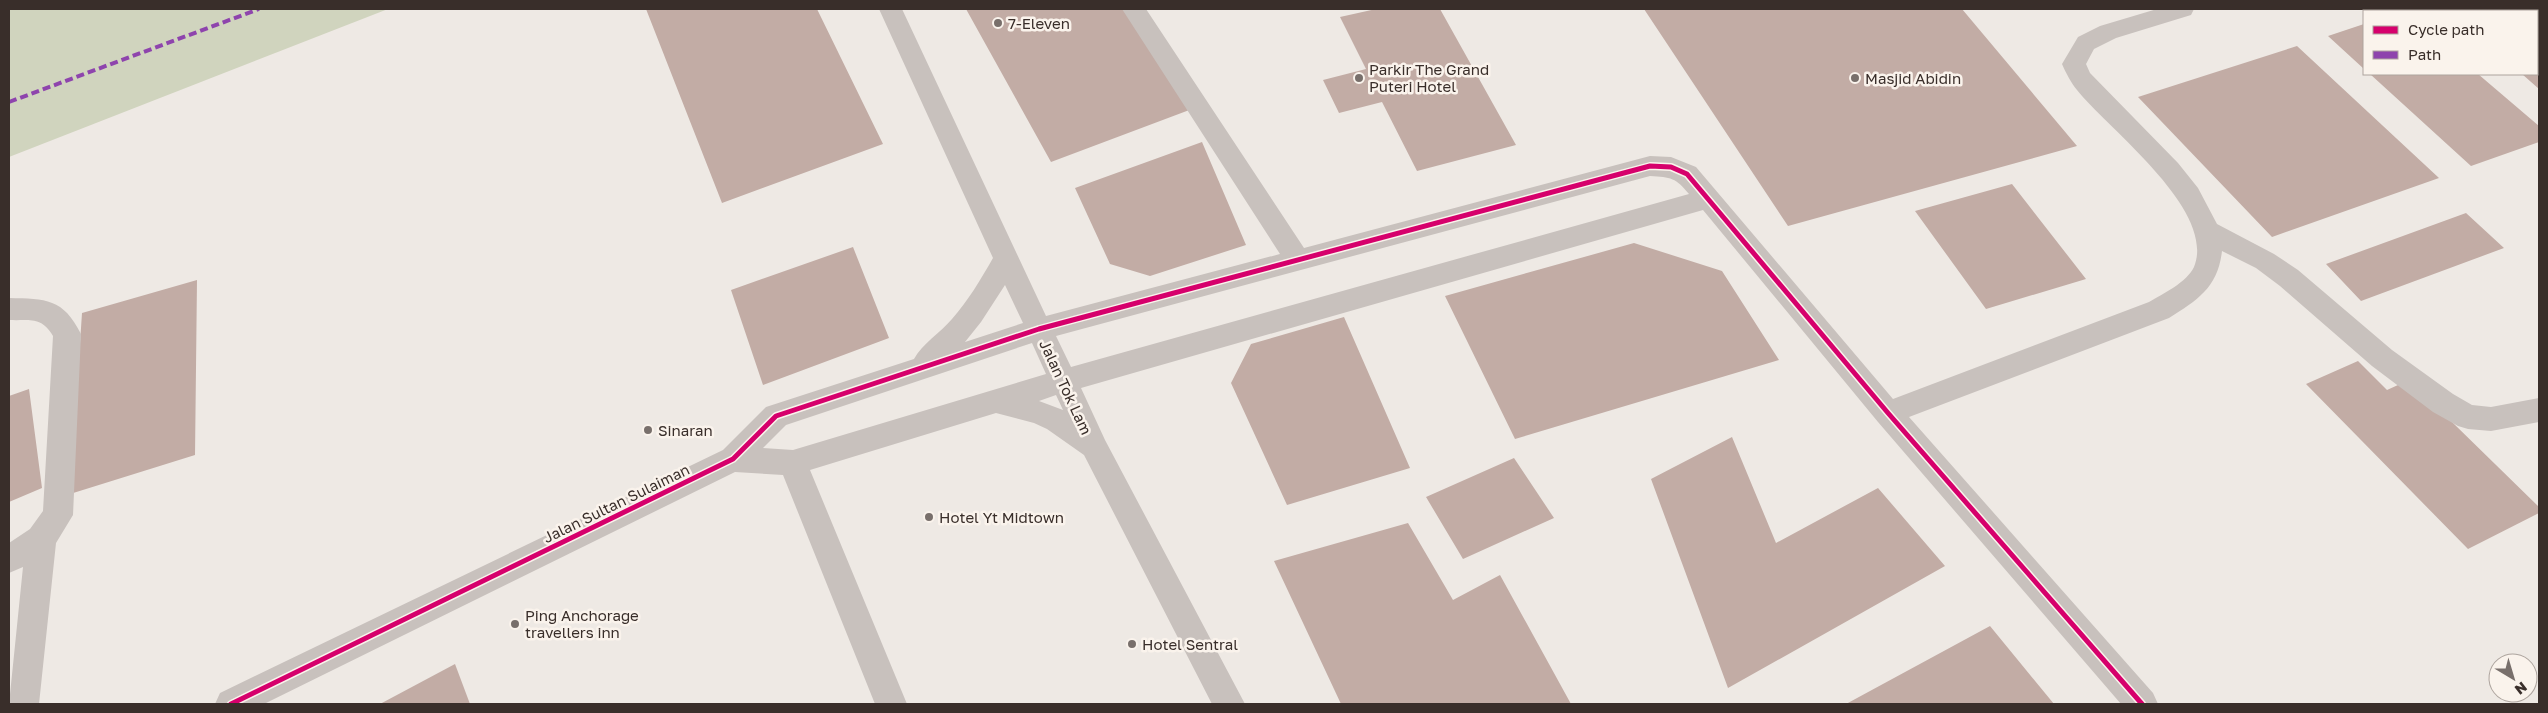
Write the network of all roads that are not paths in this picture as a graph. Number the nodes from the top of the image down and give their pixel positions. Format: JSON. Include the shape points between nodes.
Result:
{"nodes":[{"id":1,"x":890,"y":9,"type":"edge"},
{"id":2,"x":1134,"y":9,"type":"edge"},
{"id":3,"x":2183,"y":9,"type":"edge"},
{"id":4,"x":1708,"y":199,"type":"junction"},
{"id":5,"x":2208,"y":231,"type":"junction"},
{"id":6,"x":1006,"y":259,"type":"junction"},
{"id":7,"x":1298,"y":260,"type":"junction"},
{"id":8,"x":9,"y":309,"type":"edge"},
{"id":9,"x":1039,"y":329,"type":"junction"},
{"id":10,"x":917,"y":370,"type":"junction"},
{"id":11,"x":1064,"y":381,"type":"junction"},
{"id":12,"x":994,"y":401,"type":"junction"},
{"id":13,"x":2539,"y":410,"type":"edge"},
{"id":14,"x":1888,"y":413,"type":"junction"},
{"id":15,"x":1095,"y":449,"type":"junction"},
{"id":16,"x":733,"y":459,"type":"junction"},
{"id":17,"x":793,"y":463,"type":"junction"},
{"id":18,"x":41,"y":539,"type":"junction"},
{"id":19,"x":9,"y":559,"type":"edge"},
{"id":20,"x":23,"y":704,"type":"edge"},
{"id":21,"x":231,"y":704,"type":"edge"},
{"id":22,"x":891,"y":704,"type":"edge"},
{"id":23,"x":1228,"y":704,"type":"edge"},
{"id":24,"x":2142,"y":704,"type":"edge"}],
"edges":[{"from":1,"to":6,"type":"street","name":"Jalan Tok Lam"},
{"from":2,"to":7,"type":"street"},
{"from":3,"to":5,"type":"street","via":[[2086,43],[2074,64],[2086,86],[2185,188],[2200,210]]},
{"from":4,"to":7,"type":"street","name":"Jalan Sultan Sulaiman","via":[[1687,174],[1671,167],[1650,166]]},
{"from":4,"to":11,"type":"street","name":"Jalan Sultan Sulaiman"},
{"from":4,"to":14,"type":"street","name":"Jalan Sultan Sulaiman"},
{"from":5,"to":13,"type":"street","via":[[2265,261],[2289,278],[2382,358],[2443,403],[2468,417],[2491,419]]},
{"from":5,"to":14,"type":"street","via":[[2210,251],[2207,269],[2183,295],[2159,310]]},
{"from":6,"to":9,"type":"street","name":"Jalan Tok Lam"},
{"from":6,"to":10,"type":"street","via":[[974,315],[949,343]]},
{"from":7,"to":9,"type":"street","name":"Jalan Sultan Sulaiman"},
{"from":8,"to":18,"type":"street","via":[[38,310],[56,318],[67,334],[58,515]]},
{"from":9,"to":10,"type":"street","name":"Jalan Sultan Sulaiman"},
{"from":9,"to":11,"type":"street","name":"Jalan Tok Lam"},
{"from":10,"to":16,"type":"street","name":"Jalan Sultan Sulaiman","via":[[776,416]]},
{"from":11,"to":12,"type":"street","name":"Jalan Sultan Sulaiman"},
{"from":11,"to":15,"type":"street","name":"Jalan Tok Lam"},
{"from":12,"to":15,"type":"street","via":[[1055,418]]},
{"from":12,"to":17,"type":"street","name":"Jalan Sultan Sulaiman"},
{"from":14,"to":24,"type":"street","name":"Jalan Sultan Sulaiman"},
{"from":15,"to":23,"type":"street","name":"Jalan Tok Lam"},
{"from":16,"to":17,"type":"street","name":"Jalan Sultan Sulaiman"},
{"from":16,"to":21,"type":"street","name":"Jalan Sultan Sulaiman"},
{"from":17,"to":22,"type":"street"},
{"from":18,"to":19,"type":"street"},
{"from":18,"to":20,"type":"street"}]}
